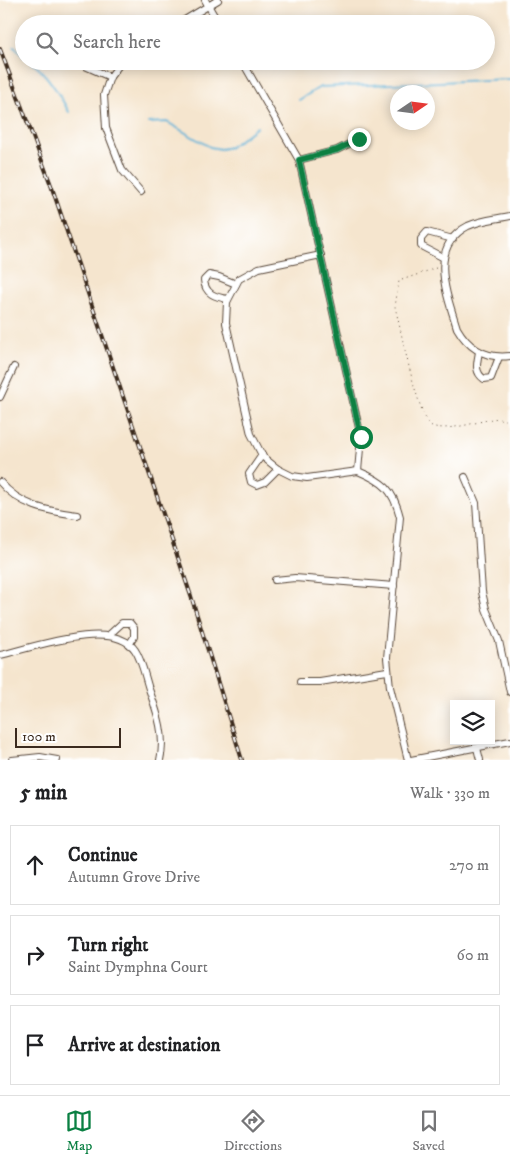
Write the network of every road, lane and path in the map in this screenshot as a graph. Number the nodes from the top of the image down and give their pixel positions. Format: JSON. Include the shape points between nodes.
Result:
{"nodes":[{"id":1,"x":218,"y":0,"type":"edge"},
{"id":2,"x":207,"y":3,"type":"edge"},
{"id":3,"x":190,"y":15,"type":"edge"},
{"id":4,"x":214,"y":15,"type":"edge"},
{"id":5,"x":94,"y":70,"type":"edge"},
{"id":6,"x":115,"y":70,"type":"edge"},
{"id":7,"x":247,"y":70,"type":"edge"},
{"id":8,"x":110,"y":77,"type":"junction"},
{"id":9,"x":359,"y":139,"type":"dead end"},
{"id":10,"x":299,"y":160,"type":"junction"},
{"id":11,"x":141,"y":192,"type":"dead end"},
{"id":12,"x":510,"y":216,"type":"edge"},
{"id":13,"x":452,"y":239,"type":"junction"},
{"id":14,"x":321,"y":255,"type":"junction"},
{"id":15,"x":444,"y":258,"type":"junction"},
{"id":16,"x":442,"y":267,"type":"junction"},
{"id":17,"x":236,"y":284,"type":"junction"},
{"id":18,"x":228,"y":299,"type":"junction"},
{"id":19,"x":479,"y":352,"type":"junction"},
{"id":20,"x":510,"y":356,"type":"edge"},
{"id":21,"x":499,"y":357,"type":"junction"},
{"id":22,"x":14,"y":367,"type":"dead end"},
{"id":23,"x":0,"y":398,"type":"edge"},
{"id":24,"x":510,"y":419,"type":"edge"},
{"id":25,"x":262,"y":455,"type":"junction"},
{"id":26,"x":278,"y":470,"type":"junction"},
{"id":27,"x":358,"y":471,"type":"junction"},
{"id":28,"x":465,"y":477,"type":"dead end"},
{"id":29,"x":0,"y":482,"type":"edge"},
{"id":30,"x":77,"y":515,"type":"dead end"},
{"id":31,"x":275,"y":580,"type":"dead end"},
{"id":32,"x":394,"y":586,"type":"junction"},
{"id":33,"x":109,"y":635,"type":"junction"},
{"id":34,"x":129,"y":645,"type":"junction"},
{"id":35,"x":0,"y":655,"type":"edge"},
{"id":36,"x":387,"y":671,"type":"junction"},
{"id":37,"x":300,"y":682,"type":"dead end"},
{"id":38,"x":510,"y":692,"type":"edge"},
{"id":39,"x":510,"y":741,"type":"edge"},
{"id":40,"x":477,"y":748,"type":"junction"},
{"id":41,"x":12,"y":760,"type":"edge"},
{"id":42,"x":57,"y":760,"type":"edge"},
{"id":43,"x":160,"y":760,"type":"edge"},
{"id":44,"x":410,"y":760,"type":"edge"},
{"id":45,"x":480,"y":760,"type":"edge"}],
"edges":[{"from":1,"to":2,"type":"street"},
{"from":2,"to":3,"type":"street"},
{"from":2,"to":4,"type":"street"},
{"from":5,"to":8,"type":"street"},
{"from":6,"to":8,"type":"street"},
{"from":7,"to":10,"type":"street"},
{"from":8,"to":11,"type":"street","via":[[103,105],[106,128],[122,170]]},
{"from":9,"to":10,"type":"street","via":[[337,150]]},
{"from":10,"to":14,"type":"street"},
{"from":12,"to":13,"type":"street","via":[[467,227]]},
{"from":13,"to":15,"type":"street"},
{"from":13,"to":15,"type":"street","via":[[427,232],[421,239],[426,250]]},
{"from":14,"to":17,"type":"street","via":[[259,268]]},
{"from":14,"to":27,"type":"street","via":[[361,437]]},
{"from":15,"to":16,"type":"street"},
{"from":16,"to":19,"type":"street","via":[[457,328]]},
{"from":16,"to":24,"type":"path","via":[[403,278],[396,291],[395,307],[414,389],[425,420],[439,427],[474,424],[494,418]]},
{"from":17,"to":18,"type":"street"},
{"from":17,"to":18,"type":"street","via":[[209,275],[204,280],[209,293]]},
{"from":18,"to":25,"type":"street","via":[[226,323],[251,434]]},
{"from":19,"to":21,"type":"street"},
{"from":19,"to":21,"type":"street","via":[[476,370],[484,379],[491,378]]},
{"from":20,"to":21,"type":"street"},
{"from":22,"to":23,"type":"street"},
{"from":25,"to":26,"type":"street"},
{"from":25,"to":26,"type":"street","via":[[250,474],[251,482],[257,485],[265,482]]},
{"from":26,"to":27,"type":"street","via":[[307,478]]},
{"from":27,"to":32,"type":"street","via":[[383,483],[396,501],[400,517]]},
{"from":28,"to":38,"type":"street","via":[[476,503],[482,592],[499,641]]},
{"from":29,"to":30,"type":"street","via":[[28,504]]},
{"from":31,"to":32,"type":"street","via":[[295,578]]},
{"from":32,"to":36,"type":"street"},
{"from":33,"to":34,"type":"street","via":[[122,638]]},
{"from":33,"to":34,"type":"street","via":[[122,623],[130,623],[134,637]]},
{"from":33,"to":35,"type":"street","via":[[84,636]]},
{"from":34,"to":43,"type":"street","via":[[135,650],[162,732]]},
{"from":36,"to":37,"type":"street","via":[[320,682]]},
{"from":36,"to":44,"type":"street"},
{"from":39,"to":40,"type":"street"},
{"from":40,"to":44,"type":"street"},
{"from":40,"to":45,"type":"street"},
{"from":41,"to":42,"type":"street","via":[[40,756]]}]}
